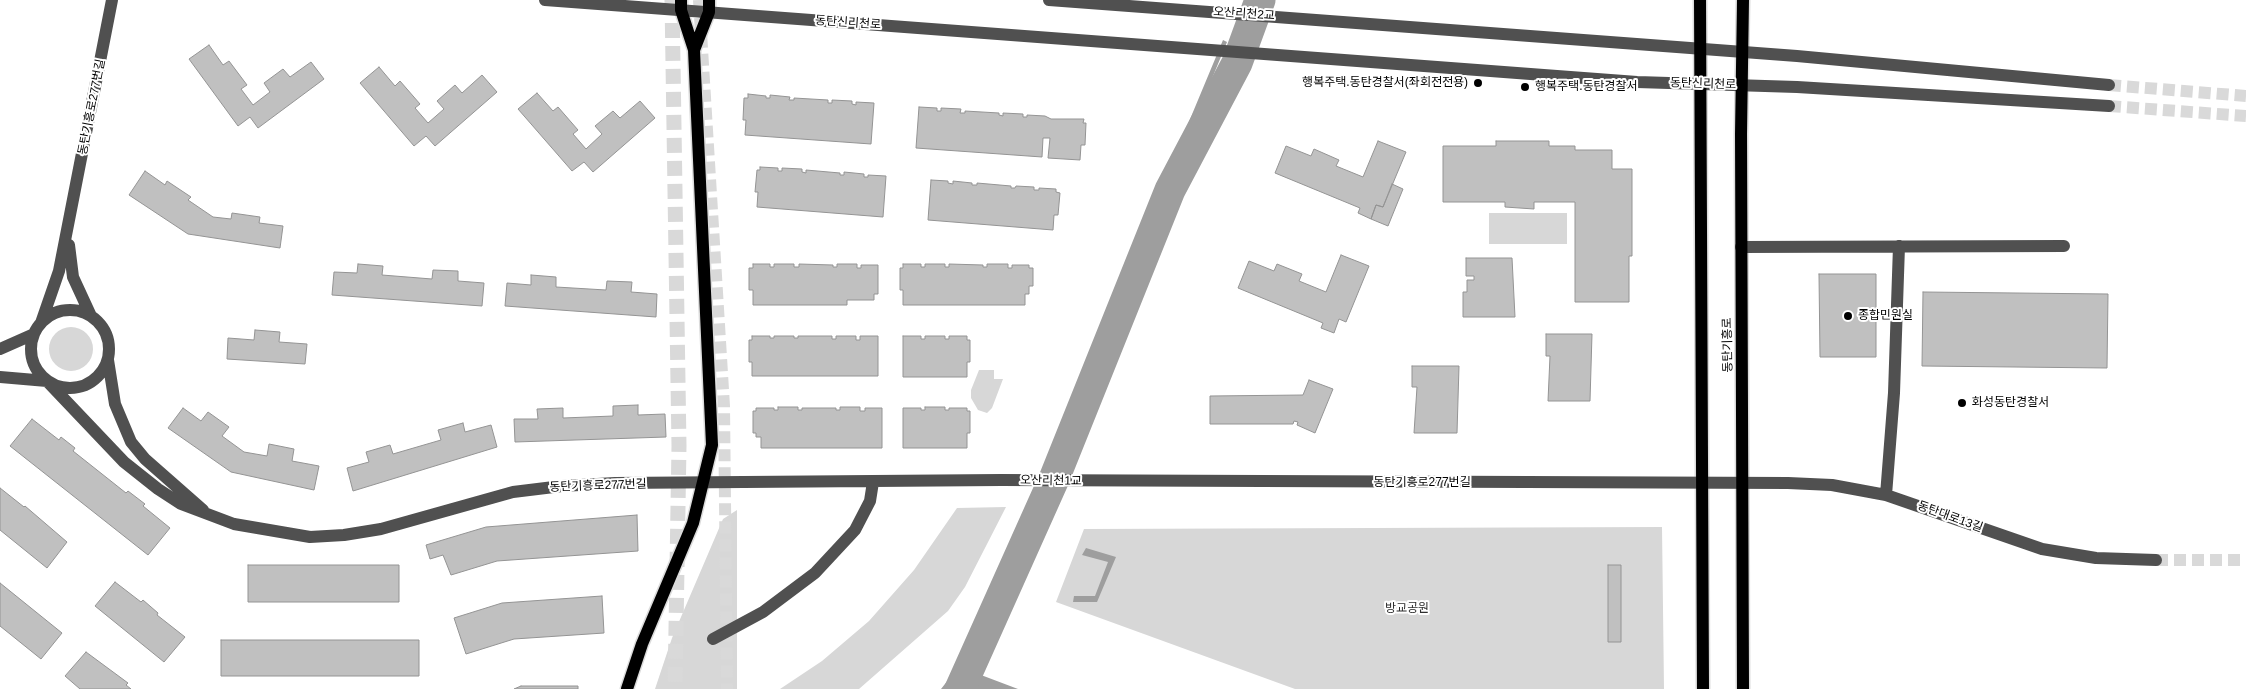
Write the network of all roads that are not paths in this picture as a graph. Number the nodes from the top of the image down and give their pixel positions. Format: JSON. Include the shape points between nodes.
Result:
{"nodes":[{"id":1,"x":112,"y":0,"type":"edge"},
{"id":2,"x":545,"y":0,"type":"edge"},
{"id":3,"x":1049,"y":0,"type":"edge"},
{"id":4,"x":1700,"y":0,"type":"edge"},
{"id":5,"x":1743,"y":0,"type":"edge"},
{"id":6,"x":1103,"y":2,"type":"edge"},
{"id":7,"x":681,"y":5,"type":"edge"},
{"id":8,"x":709,"y":6,"type":"edge"},
{"id":9,"x":1700,"y":48,"type":"junction"},
{"id":10,"x":694,"y":50,"type":"junction"},
{"id":11,"x":1742,"y":52,"type":"junction"},
{"id":12,"x":1701,"y":84,"type":"junction"},
{"id":13,"x":1742,"y":85,"type":"junction"},
{"id":14,"x":2109,"y":85,"type":"tunnel mouth"},
{"id":15,"x":2109,"y":106,"type":"tunnel mouth"},
{"id":16,"x":71,"y":214,"type":"junction"},
{"id":17,"x":1899,"y":246,"type":"junction"},
{"id":18,"x":2064,"y":246,"type":"dead end"},
{"id":19,"x":1741,"y":247,"type":"junction"},
{"id":20,"x":91,"y":316,"type":"junction"},
{"id":21,"x":42,"y":323,"type":"junction"},
{"id":22,"x":34,"y":334,"type":"junction"},
{"id":23,"x":0,"y":349,"type":"edge"},
{"id":24,"x":108,"y":360,"type":"junction"},
{"id":25,"x":0,"y":377,"type":"edge"},
{"id":26,"x":47,"y":381,"type":"junction"},
{"id":27,"x":1001,"y":480,"type":"joint"},
{"id":28,"x":1100,"y":481,"type":"joint"},
{"id":29,"x":704,"y":482,"type":"junction"},
{"id":30,"x":873,"y":482,"type":"junction"},
{"id":31,"x":1703,"y":483,"type":"junction"},
{"id":32,"x":1743,"y":483,"type":"junction"},
{"id":33,"x":1886,"y":495,"type":"junction"},
{"id":34,"x":205,"y":511,"type":"junction"},
{"id":35,"x":2156,"y":560,"type":"tunnel mouth"},
{"id":36,"x":713,"y":639,"type":"dead end"},
{"id":37,"x":627,"y":689,"type":"edge"},
{"id":38,"x":1703,"y":689,"type":"edge"},
{"id":39,"x":1743,"y":689,"type":"edge"}],
"edges":[{"from":1,"to":16,"type":"street","name":"동탄기흥로277번길"},
{"from":2,"to":7,"type":"street","name":"동탄신리천로"},
{"from":3,"to":6,"type":"street"},
{"from":4,"to":9,"type":"main road","name":"동탄기흥로"},
{"from":5,"to":11,"type":"main road","name":"동탄기흥로"},
{"from":6,"to":9,"type":"street","name":"오산리천2교"},
{"from":7,"to":8,"type":"street","name":"동탄신리천로"},
{"from":7,"to":10,"type":"main road"},
{"from":8,"to":10,"type":"main road"},
{"from":8,"to":12,"type":"street","name":"동탄신리천로","via":[[1150,46]]},
{"from":9,"to":11,"type":"street"},
{"from":9,"to":12,"type":"main road","name":"동탄기흥로"},
{"from":10,"to":29,"type":"main road","via":[[712,446]]},
{"from":11,"to":13,"type":"main road","name":"동탄기흥로"},
{"from":11,"to":14,"type":"street"},
{"from":12,"to":13,"type":"street","name":"동탄신리천로"},
{"from":12,"to":31,"type":"main road","name":"동탄기흥로"},
{"from":13,"to":15,"type":"street","name":"동탄신리천로"},
{"from":13,"to":19,"type":"main road","name":"동탄기흥로"},
{"from":16,"to":20,"type":"street","name":"동탄기흥로277번길","via":[[69,255],[72,272],[78,293]]},
{"from":16,"to":21,"type":"street","name":"동탄기흥로277번길","via":[[59,271]]},
{"from":17,"to":18,"type":"street"},
{"from":17,"to":19,"type":"street"},
{"from":17,"to":33,"type":"street","via":[[1894,393]]},
{"from":19,"to":32,"type":"main road","name":"동탄기흥로"},
{"from":20,"to":21,"type":"street","name":"동탄기흥로277번길","via":[[65,311]]},
{"from":20,"to":24,"type":"street","name":"동탄기흥로277번길","via":[[107,336]]},
{"from":21,"to":22,"type":"street","name":"동탄기흥로277번길"},
{"from":22,"to":23,"type":"street"},
{"from":22,"to":26,"type":"street","name":"동탄기흥로277번길","via":[[33,361]]},
{"from":24,"to":26,"type":"street","via":[[103,371],[83,386],[71,388]]},
{"from":24,"to":34,"type":"street","name":"동탄기흥로277번길","via":[[115,404],[131,442],[145,459]]},
{"from":25,"to":26,"type":"street"},
{"from":26,"to":34,"type":"street","name":"동탄기흥로277번길","via":[[131,467],[181,504]]},
{"from":27,"to":28,"type":"street","name":"오산리천1교"},
{"from":27,"to":30,"type":"street","name":"동탄기흥로277번길"},
{"from":28,"to":31,"type":"street","name":"동탄기흥로277번길"},
{"from":29,"to":30,"type":"street","name":"동탄기흥로277번길"},
{"from":29,"to":34,"type":"street","name":"동탄기흥로277번길","via":[[580,485],[513,492],[381,529],[318,537],[234,524]]},
{"from":29,"to":37,"type":"main road","via":[[693,523],[642,644]]},
{"from":30,"to":36,"type":"street","via":[[870,501],[855,530],[815,573],[763,612]]},
{"from":31,"to":32,"type":"street","name":"동탄기흥로277번길"},
{"from":31,"to":38,"type":"main road","name":"동탄기흥로"},
{"from":32,"to":33,"type":"street","name":"동탄대로13길","via":[[1832,485]]},
{"from":32,"to":39,"type":"main road","name":"동탄기흥로"},
{"from":33,"to":35,"type":"street","name":"동탄대로13길","via":[[2042,549],[2096,558]]}]}
